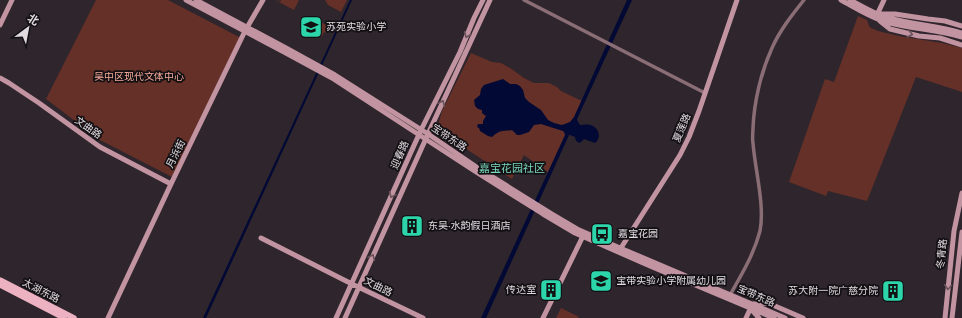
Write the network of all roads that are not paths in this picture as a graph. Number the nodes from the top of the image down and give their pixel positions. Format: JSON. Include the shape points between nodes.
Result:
{"nodes":[{"id":1,"x":12,"y":0,"type":"edge"},
{"id":2,"x":186,"y":0,"type":"edge"},
{"id":3,"x":196,"y":0,"type":"edge"},
{"id":4,"x":263,"y":0,"type":"edge"},
{"id":5,"x":483,"y":0,"type":"edge"},
{"id":6,"x":490,"y":0,"type":"edge"},
{"id":7,"x":524,"y":0,"type":"edge"},
{"id":8,"x":737,"y":0,"type":"edge"},
{"id":9,"x":804,"y":0,"type":"edge"},
{"id":10,"x":841,"y":0,"type":"edge"},
{"id":11,"x":850,"y":0,"type":"edge"},
{"id":12,"x":884,"y":0,"type":"edge"},
{"id":13,"x":877,"y":16,"type":"junction"},
{"id":14,"x":0,"y":25,"type":"edge"},
{"id":15,"x":962,"y":26,"type":"edge"},
{"id":16,"x":246,"y":29,"type":"junction"},
{"id":17,"x":944,"y":30,"type":"junction"},
{"id":18,"x":962,"y":33,"type":"edge"},
{"id":19,"x":962,"y":37,"type":"edge"},
{"id":20,"x":962,"y":45,"type":"edge"},
{"id":21,"x":0,"y":78,"type":"edge"},
{"id":22,"x":705,"y":93,"type":"junction"},
{"id":23,"x":420,"y":132,"type":"junction"},
{"id":24,"x":427,"y":136,"type":"junction"},
{"id":25,"x":171,"y":184,"type":"junction"},
{"id":26,"x":962,"y":193,"type":"edge"},
{"id":27,"x":962,"y":232,"type":"edge"},
{"id":28,"x":584,"y":235,"type":"junction"},
{"id":29,"x":261,"y":238,"type":"dead end"},
{"id":30,"x":619,"y":250,"type":"junction"},
{"id":31,"x":0,"y":280,"type":"edge"},
{"id":32,"x":352,"y":284,"type":"junction"},
{"id":33,"x":0,"y":285,"type":"edge"},
{"id":34,"x":358,"y":287,"type":"junction"},
{"id":35,"x":730,"y":295,"type":"junction"},
{"id":36,"x":751,"y":306,"type":"junction"},
{"id":37,"x":64,"y":318,"type":"edge"},
{"id":38,"x":74,"y":318,"type":"edge"},
{"id":39,"x":108,"y":318,"type":"edge"},
{"id":40,"x":336,"y":318,"type":"edge"},
{"id":41,"x":345,"y":318,"type":"edge"},
{"id":42,"x":423,"y":318,"type":"edge"},
{"id":43,"x":543,"y":318,"type":"edge"},
{"id":44,"x":746,"y":318,"type":"edge"},
{"id":45,"x":759,"y":318,"type":"edge"},
{"id":46,"x":774,"y":318,"type":"edge"},
{"id":47,"x":785,"y":318,"type":"edge"},
{"id":48,"x":803,"y":318,"type":"edge"},
{"id":49,"x":945,"y":318,"type":"edge"},
{"id":50,"x":952,"y":318,"type":"edge"}],
"edges":[{"from":1,"to":14,"type":"main road"},
{"from":2,"to":16,"type":"main road","name":"宝带东路"},
{"from":3,"to":16,"type":"main road","name":"宝带东路"},
{"from":4,"to":16,"type":"main road","name":"月浜街"},
{"from":5,"to":23,"type":"main road","name":"迎春路","one_way":true},
{"from":24,"to":6,"type":"main road","name":"迎春路","one_way":true},
{"from":7,"to":22,"type":"street"},
{"from":8,"to":22,"type":"main road","name":"夏莲路"},
{"from":9,"to":35,"type":"street","via":[[782,30],[772,49],[759,86],[755,104],[753,142],[760,200],[760,231],[754,250]]},
{"from":10,"to":13,"type":"main road"},
{"from":11,"to":13,"type":"main road"},
{"from":12,"to":13,"type":"main road"},
{"from":13,"to":15,"type":"main road","via":[[896,14]]},
{"from":13,"to":17,"type":"main road"},
{"from":13,"to":20,"type":"main road","one_way":true,"via":[[890,29],[940,38]]},
{"from":16,"to":23,"type":"main road","name":"宝带东路","via":[[319,68]]},
{"from":16,"to":25,"type":"main road","name":"月浜街"},
{"from":17,"to":18,"type":"main road"},
{"from":17,"to":19,"type":"main road"},
{"from":21,"to":25,"type":"main road","name":"文曲路","via":[[100,147]]},
{"from":22,"to":30,"type":"main road","name":"夏莲路","via":[[682,150]]},
{"from":23,"to":24,"type":"main road","name":"宝带东路"},
{"from":23,"to":32,"type":"main road","name":"迎春路","one_way":true},
{"from":24,"to":28,"type":"main road","name":"宝带东路"},
{"from":34,"to":24,"type":"main road","name":"迎春路","one_way":true},
{"from":25,"to":39,"type":"main road","name":"月浜街"},
{"from":26,"to":49,"type":"main road","name":"冬青路","one_way":true,"via":[[954,231]]},
{"from":27,"to":50,"type":"main road","name":"冬青路"},
{"from":28,"to":30,"type":"main road","name":"宝带东路"},
{"from":28,"to":43,"type":"main road"},
{"from":29,"to":32,"type":"main road","name":"文曲路"},
{"from":30,"to":35,"type":"main road","name":"宝带东路"},
{"from":30,"to":36,"type":"main road","name":"宝带东路"},
{"from":31,"to":38,"type":"main road","name":"太湖东路"},
{"from":32,"to":34,"type":"main road","name":"文曲路"},
{"from":32,"to":40,"type":"main road","name":"迎春路"},
{"from":33,"to":37,"type":"main road","name":"太湖东路"},
{"from":34,"to":41,"type":"main road","name":"迎春路"},
{"from":34,"to":42,"type":"main road","name":"文曲路"},
{"from":35,"to":36,"type":"main road","name":"宝带东路"},
{"from":36,"to":44,"type":"main road"},
{"from":36,"to":45,"type":"main road"},
{"from":36,"to":46,"type":"main road","name":"宝带东路"},
{"from":36,"to":47,"type":"main road","name":"宝带东路"},
{"from":36,"to":48,"type":"main road","via":[[768,303]]}]}
